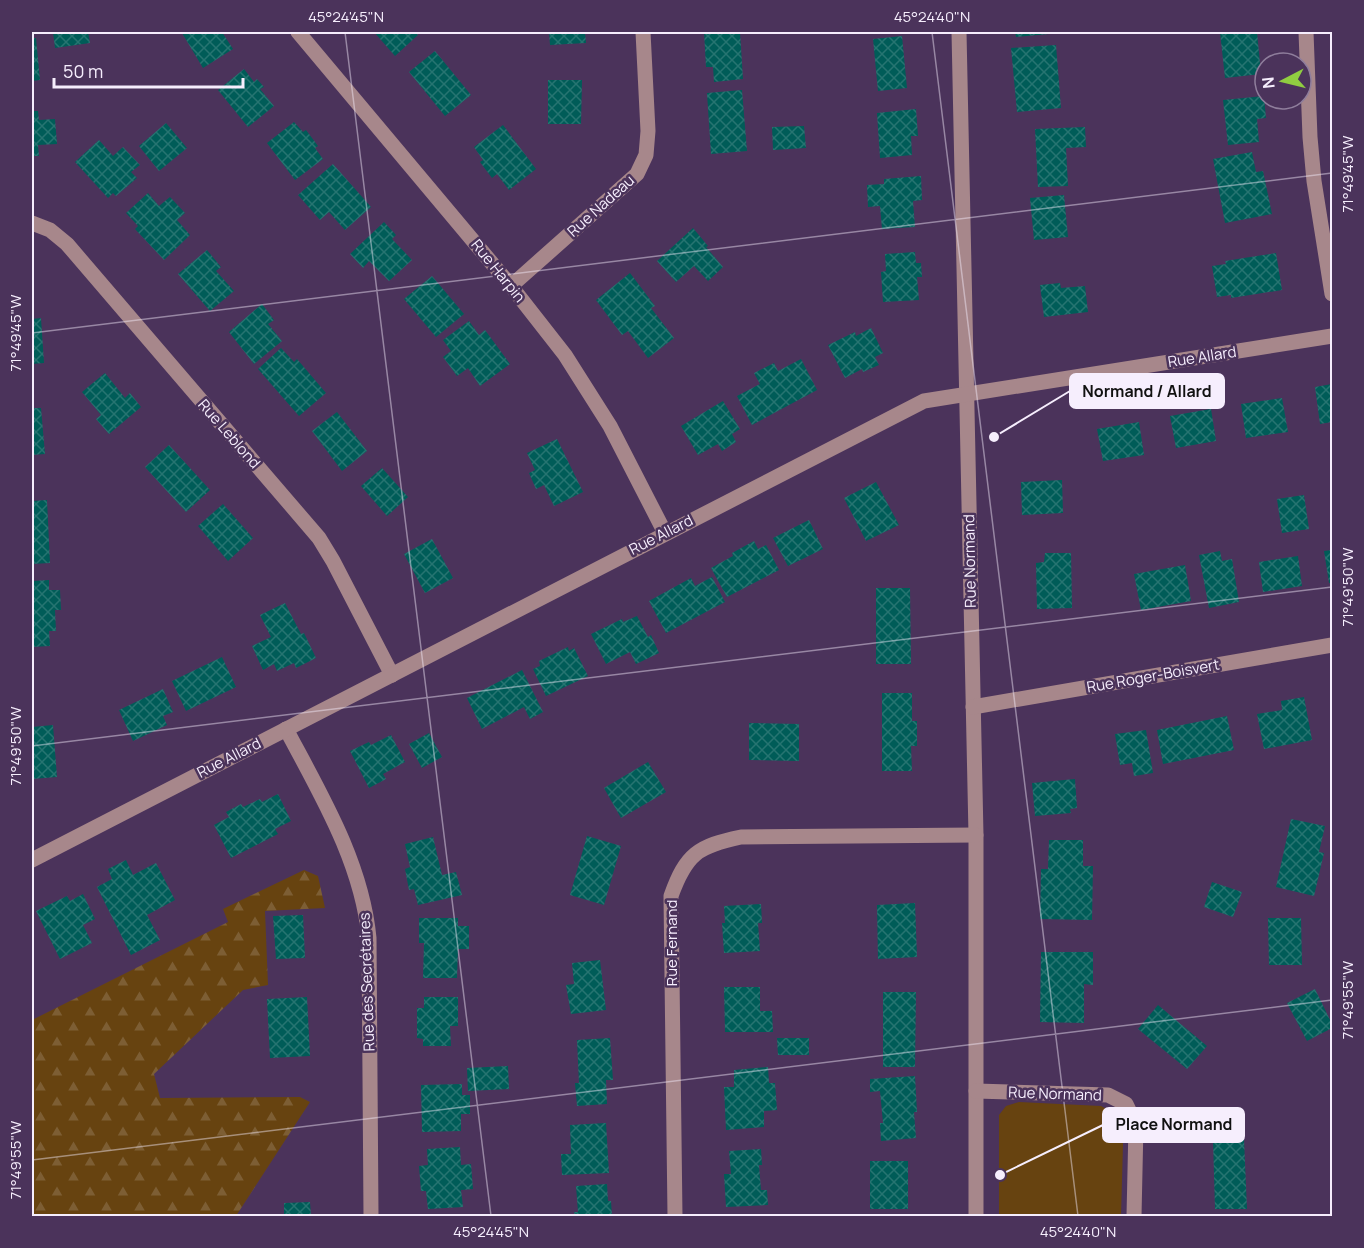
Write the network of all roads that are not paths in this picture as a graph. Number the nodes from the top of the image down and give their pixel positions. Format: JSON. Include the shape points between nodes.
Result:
{"nodes":[{"id":1,"x":298,"y":32,"type":"edge"},
{"id":2,"x":643,"y":32,"type":"edge"},
{"id":3,"x":959,"y":32,"type":"edge"},
{"id":4,"x":1306,"y":32,"type":"edge"},
{"id":5,"x":32,"y":223,"type":"edge"},
{"id":6,"x":511,"y":286,"type":"junction"},
{"id":7,"x":1332,"y":294,"type":"edge"},
{"id":8,"x":1332,"y":336,"type":"edge"},
{"id":9,"x":967,"y":394,"type":"junction"},
{"id":10,"x":665,"y":533,"type":"junction"},
{"id":11,"x":1332,"y":645,"type":"edge"},
{"id":12,"x":392,"y":675,"type":"junction"},
{"id":13,"x":974,"y":707,"type":"junction"},
{"id":14,"x":286,"y":729,"type":"junction"},
{"id":15,"x":976,"y":835,"type":"junction"},
{"id":16,"x":32,"y":860,"type":"edge"},
{"id":17,"x":976,"y":1091,"type":"junction"},
{"id":18,"x":371,"y":1216,"type":"edge"},
{"id":19,"x":675,"y":1216,"type":"edge"},
{"id":20,"x":976,"y":1216,"type":"edge"},
{"id":21,"x":1134,"y":1216,"type":"edge"}],
"edges":[{"from":1,"to":6,"type":"street","name":"Rue Harpin"},
{"from":2,"to":6,"type":"street","name":"Rue Nadeau","via":[[648,131],[646,155],[637,174]]},
{"from":3,"to":9,"type":"street","name":"Rue Normand"},
{"from":4,"to":7,"type":"street","via":[[1314,181]]},
{"from":5,"to":12,"type":"street","name":"Rue Leblond","via":[[51,230],[66,244],[319,538]]},
{"from":6,"to":10,"type":"street","name":"Rue Harpin","via":[[565,355],[610,426]]},
{"from":8,"to":9,"type":"street","name":"Rue Allard"},
{"from":9,"to":10,"type":"street","name":"Rue Allard","via":[[924,401]]},
{"from":9,"to":13,"type":"street","name":"Rue Normand"},
{"from":10,"to":12,"type":"street","name":"Rue Allard"},
{"from":11,"to":13,"type":"street","name":"Rue Roger-Boisvert"},
{"from":12,"to":14,"type":"street","name":"Rue Allard"},
{"from":13,"to":15,"type":"street","name":"Rue Normand"},
{"from":14,"to":16,"type":"street","name":"Rue Allard"},
{"from":14,"to":18,"type":"street","name":"Rue des Secrétaires","via":[[348,852],[367,913]]},
{"from":15,"to":17,"type":"street","name":"Rue Normand"},
{"from":15,"to":19,"type":"street","name":"Rue Fernand","via":[[741,837],[696,853],[680,871],[671,896]]},
{"from":17,"to":20,"type":"street","name":"Rue Normand"},
{"from":17,"to":21,"type":"street","name":"Rue Normand","via":[[1108,1095],[1126,1104],[1136,1125]]}]}
